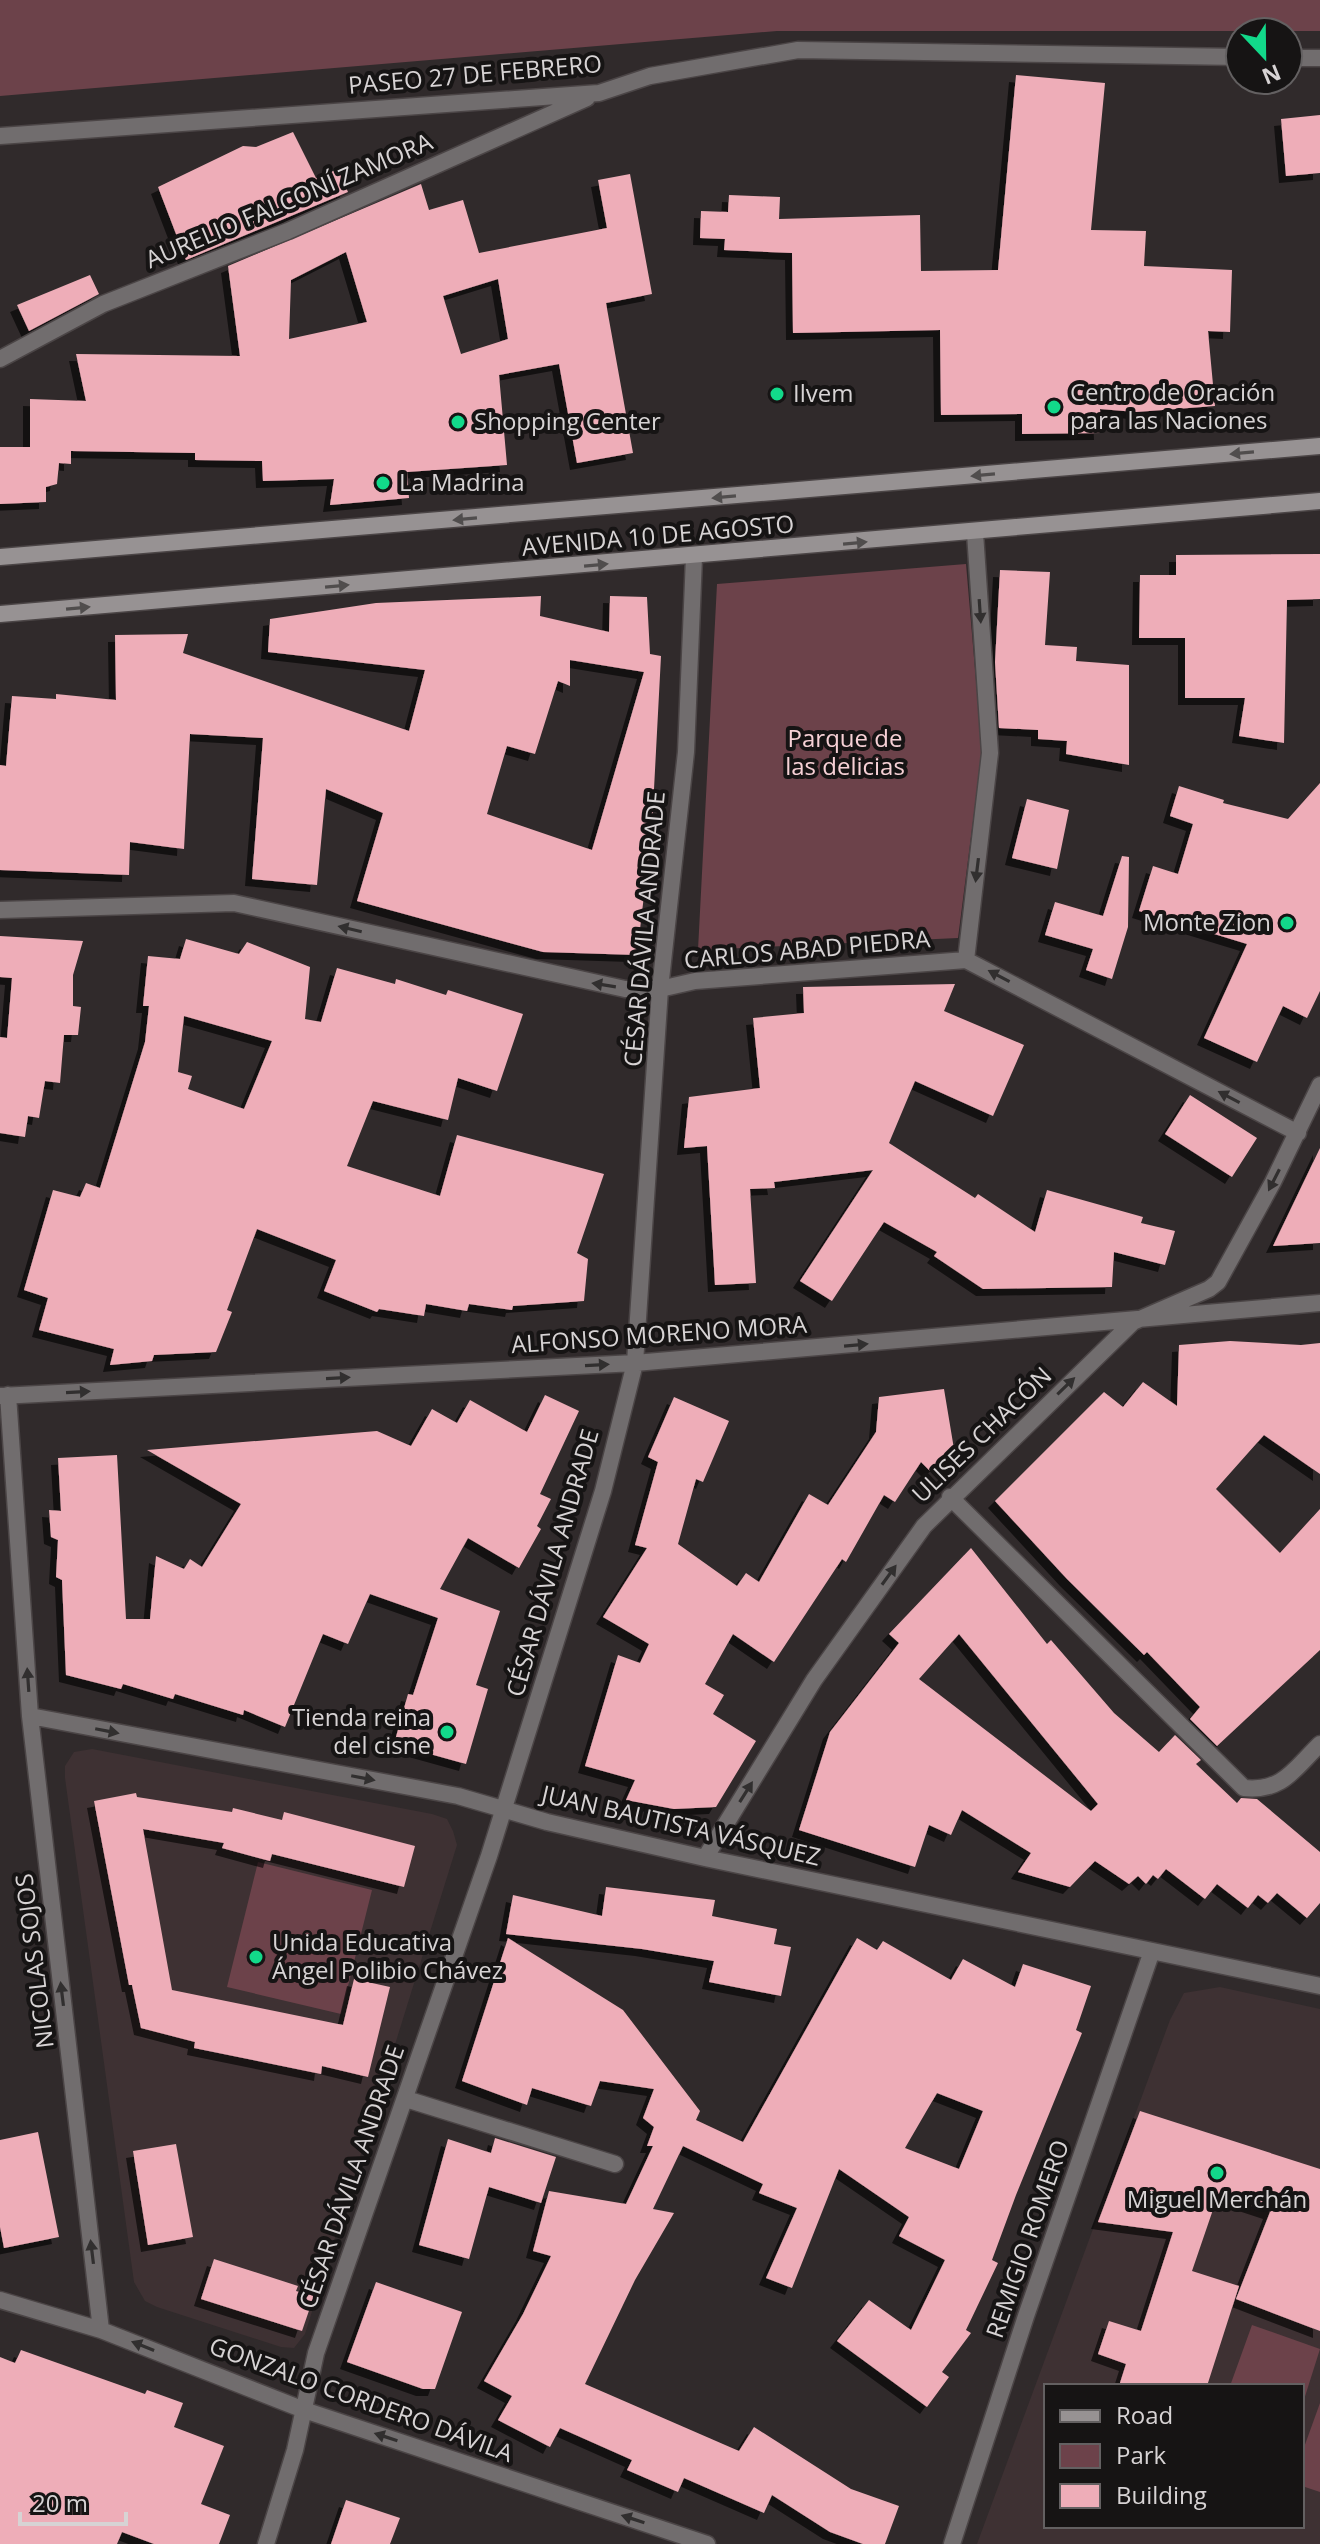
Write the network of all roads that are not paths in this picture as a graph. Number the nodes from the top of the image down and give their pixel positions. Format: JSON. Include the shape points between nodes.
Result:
{"nodes":[{"id":1,"x":1224,"y":57,"type":"edge"},
{"id":2,"x":599,"y":93,"type":"junction"},
{"id":3,"x":0,"y":136,"type":"edge"},
{"id":4,"x":0,"y":359,"type":"edge"},
{"id":5,"x":1320,"y":446,"type":"edge"},
{"id":6,"x":1320,"y":501,"type":"edge"},
{"id":7,"x":975,"y":533,"type":"junction"},
{"id":8,"x":0,"y":557,"type":"edge"},
{"id":9,"x":694,"y":557,"type":"junction"},
{"id":10,"x":0,"y":614,"type":"edge"},
{"id":11,"x":0,"y":910,"type":"edge"},
{"id":12,"x":966,"y":960,"type":"junction"},
{"id":13,"x":660,"y":989,"type":"junction"},
{"id":14,"x":1320,"y":1085,"type":"edge"},
{"id":15,"x":1298,"y":1133,"type":"junction"},
{"id":16,"x":1320,"y":1303,"type":"edge"},
{"id":17,"x":1133,"y":1322,"type":"junction"},
{"id":18,"x":635,"y":1363,"type":"junction"},
{"id":19,"x":4,"y":1396,"type":"edge"},
{"id":20,"x":950,"y":1497,"type":"junction"},
{"id":21,"x":30,"y":1716,"type":"junction"},
{"id":22,"x":1320,"y":1744,"type":"edge"},
{"id":23,"x":502,"y":1808,"type":"junction"},
{"id":24,"x":705,"y":1858,"type":"junction"},
{"id":25,"x":1152,"y":1951,"type":"junction"},
{"id":26,"x":1320,"y":1986,"type":"edge"},
{"id":27,"x":406,"y":2099,"type":"junction"},
{"id":28,"x":615,"y":2164,"type":"dead end"},
{"id":29,"x":0,"y":2300,"type":"edge"},
{"id":30,"x":101,"y":2330,"type":"junction"},
{"id":31,"x":304,"y":2410,"type":"junction"},
{"id":32,"x":266,"y":2544,"type":"edge"},
{"id":33,"x":707,"y":2544,"type":"edge"},
{"id":34,"x":952,"y":2544,"type":"edge"}],
"edges":[{"from":1,"to":2,"type":"street","name":"PASEO 27 DE FEBRERO","via":[[798,50],[650,76]]},
{"from":2,"to":3,"type":"street","name":"PASEO 27 DE FEBRERO"},
{"from":2,"to":4,"type":"street","name":"AURELIO FALCONÍ ZAMORA","via":[[288,231],[103,304]]},
{"from":5,"to":8,"type":"main road","name":"AVENIDA 10 DE AGOSTO","one_way":true},
{"from":6,"to":7,"type":"main road","name":"AVENIDA 10 DE AGOSTO"},
{"from":9,"to":7,"type":"main road","name":"AVENIDA 10 DE AGOSTO","one_way":true},
{"from":7,"to":12,"type":"street","one_way":true,"via":[[990,753]]},
{"from":10,"to":9,"type":"main road","name":"AVENIDA 10 DE AGOSTO","one_way":true},
{"from":9,"to":13,"type":"street","name":"CÉSAR DÁVILA ANDRADE","via":[[686,752]]},
{"from":13,"to":11,"type":"street","name":"CARLOS ABAD PIEDRA","one_way":true,"via":[[597,985],[234,903]]},
{"from":12,"to":13,"type":"street","name":"CARLOS ABAD PIEDRA","via":[[695,981]]},
{"from":15,"to":12,"type":"street","name":"CARLOS ABAD PIEDRA","one_way":true},
{"from":13,"to":18,"type":"street","name":"CÉSAR DÁVILA ANDRADE"},
{"from":14,"to":15,"type":"street","name":"ULISES CHACÓN"},
{"from":15,"to":17,"type":"street","name":"ULISES CHACÓN","one_way":true,"via":[[1218,1282]]},
{"from":16,"to":17,"type":"street","name":"ALFONSO MORENO MORA"},
{"from":18,"to":17,"type":"street","name":"ALFONSO MORENO MORA","one_way":true},
{"from":20,"to":17,"type":"street","name":"ULISES CHACÓN","one_way":true},
{"from":19,"to":18,"type":"street","name":"ALFONSO MORENO MORA","one_way":true},
{"from":18,"to":23,"type":"street","name":"CÉSAR DÁVILA ANDRADE","via":[[603,1491]]},
{"from":21,"to":19,"type":"street","name":"NICOLAS SOJOS","one_way":true},
{"from":20,"to":22,"type":"street","via":[[1244,1788],[1278,1785]]},
{"from":24,"to":20,"type":"street","name":"ULISES CHACÓN","one_way":true,"via":[[814,1680]]},
{"from":21,"to":23,"type":"street","name":"JUAN BAUTISTA VÁSQUEZ","one_way":true},
{"from":30,"to":21,"type":"street","name":"NICOLAS SOJOS","one_way":true},
{"from":23,"to":24,"type":"street","name":"JUAN BAUTISTA VÁSQUEZ"},
{"from":23,"to":27,"type":"street","name":"CÉSAR DÁVILA ANDRADE"},
{"from":24,"to":25,"type":"street","name":"JUAN BAUTISTA VÁSQUEZ"},
{"from":25,"to":26,"type":"street","name":"JUAN BAUTISTA VÁSQUEZ"},
{"from":25,"to":34,"type":"street","name":"REMIGIO ROMERO"},
{"from":27,"to":28,"type":"street"},
{"from":27,"to":31,"type":"street","name":"CÉSAR DÁVILA ANDRADE","via":[[316,2353]]},
{"from":29,"to":30,"type":"street","name":"GONZALO CORDERO DÁVILA"},
{"from":31,"to":30,"type":"street","name":"GONZALO CORDERO DÁVILA","one_way":true},
{"from":31,"to":32,"type":"street","name":"CÉSAR DÁVILA ANDRADE"},
{"from":33,"to":31,"type":"street","name":"GONZALO CORDERO DÁVILA","one_way":true}]}
